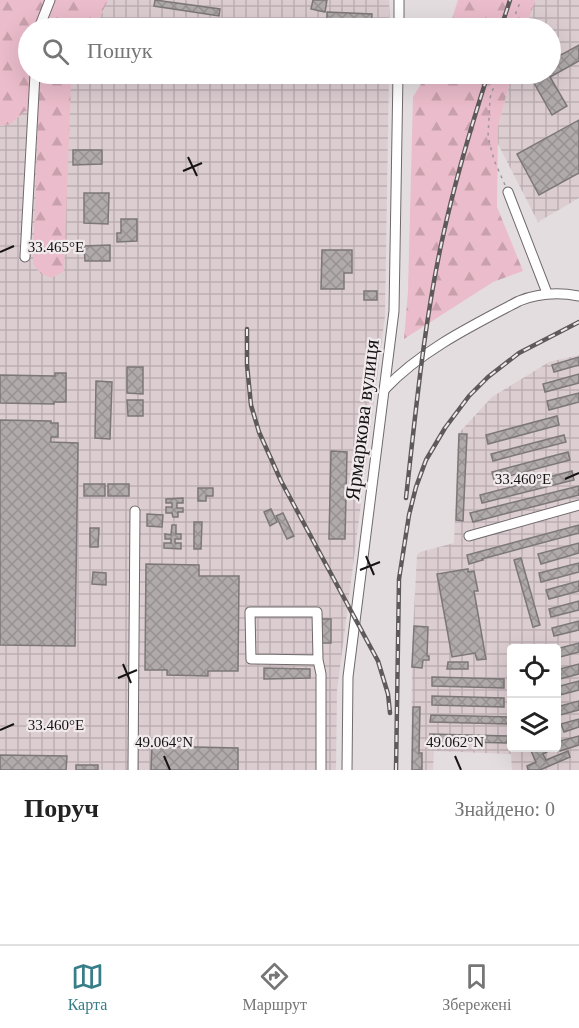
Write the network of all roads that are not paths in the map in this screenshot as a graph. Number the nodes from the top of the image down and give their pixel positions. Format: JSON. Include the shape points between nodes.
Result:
{"nodes":[{"id":1,"x":50,"y":0,"type":"edge"},
{"id":2,"x":399,"y":0,"type":"edge"},
{"id":3,"x":43,"y":18,"type":"edge"},
{"id":4,"x":399,"y":18,"type":"edge"},
{"id":5,"x":34,"y":84,"type":"edge"},
{"id":6,"x":398,"y":84,"type":"edge"},
{"id":7,"x":508,"y":192,"type":"road end"},
{"id":8,"x":25,"y":257,"type":"dead end"},
{"id":9,"x":548,"y":293,"type":"junction"},
{"id":10,"x":579,"y":296,"type":"edge"},
{"id":11,"x":384,"y":389,"type":"junction"},
{"id":12,"x":579,"y":505,"type":"edge"},
{"id":13,"x":135,"y":511,"type":"dead end"},
{"id":14,"x":469,"y":536,"type":"dead end"},
{"id":15,"x":318,"y":660,"type":"junction"},
{"id":16,"x":133,"y":770,"type":"edge"},
{"id":17,"x":321,"y":770,"type":"edge"},
{"id":18,"x":347,"y":770,"type":"edge"}],
"edges":[{"from":1,"to":3,"type":"street"},
{"from":2,"to":4,"type":"street"},
{"from":5,"to":8,"type":"street"},
{"from":6,"to":11,"type":"street","name":"Ярмаркова вулиця","via":[[394,311]]},
{"from":7,"to":9,"type":"street"},
{"from":9,"to":10,"type":"street"},
{"from":9,"to":11,"type":"street","via":[[519,301],[445,342]]},
{"from":11,"to":18,"type":"street","name":"Ярмаркова вулиця","via":[[348,677]]},
{"from":12,"to":14,"type":"street"},
{"from":13,"to":16,"type":"street"},
{"from":15,"to":15,"type":"street","via":[[251,659],[250,612],[317,612]]},
{"from":15,"to":17,"type":"street"}]}
